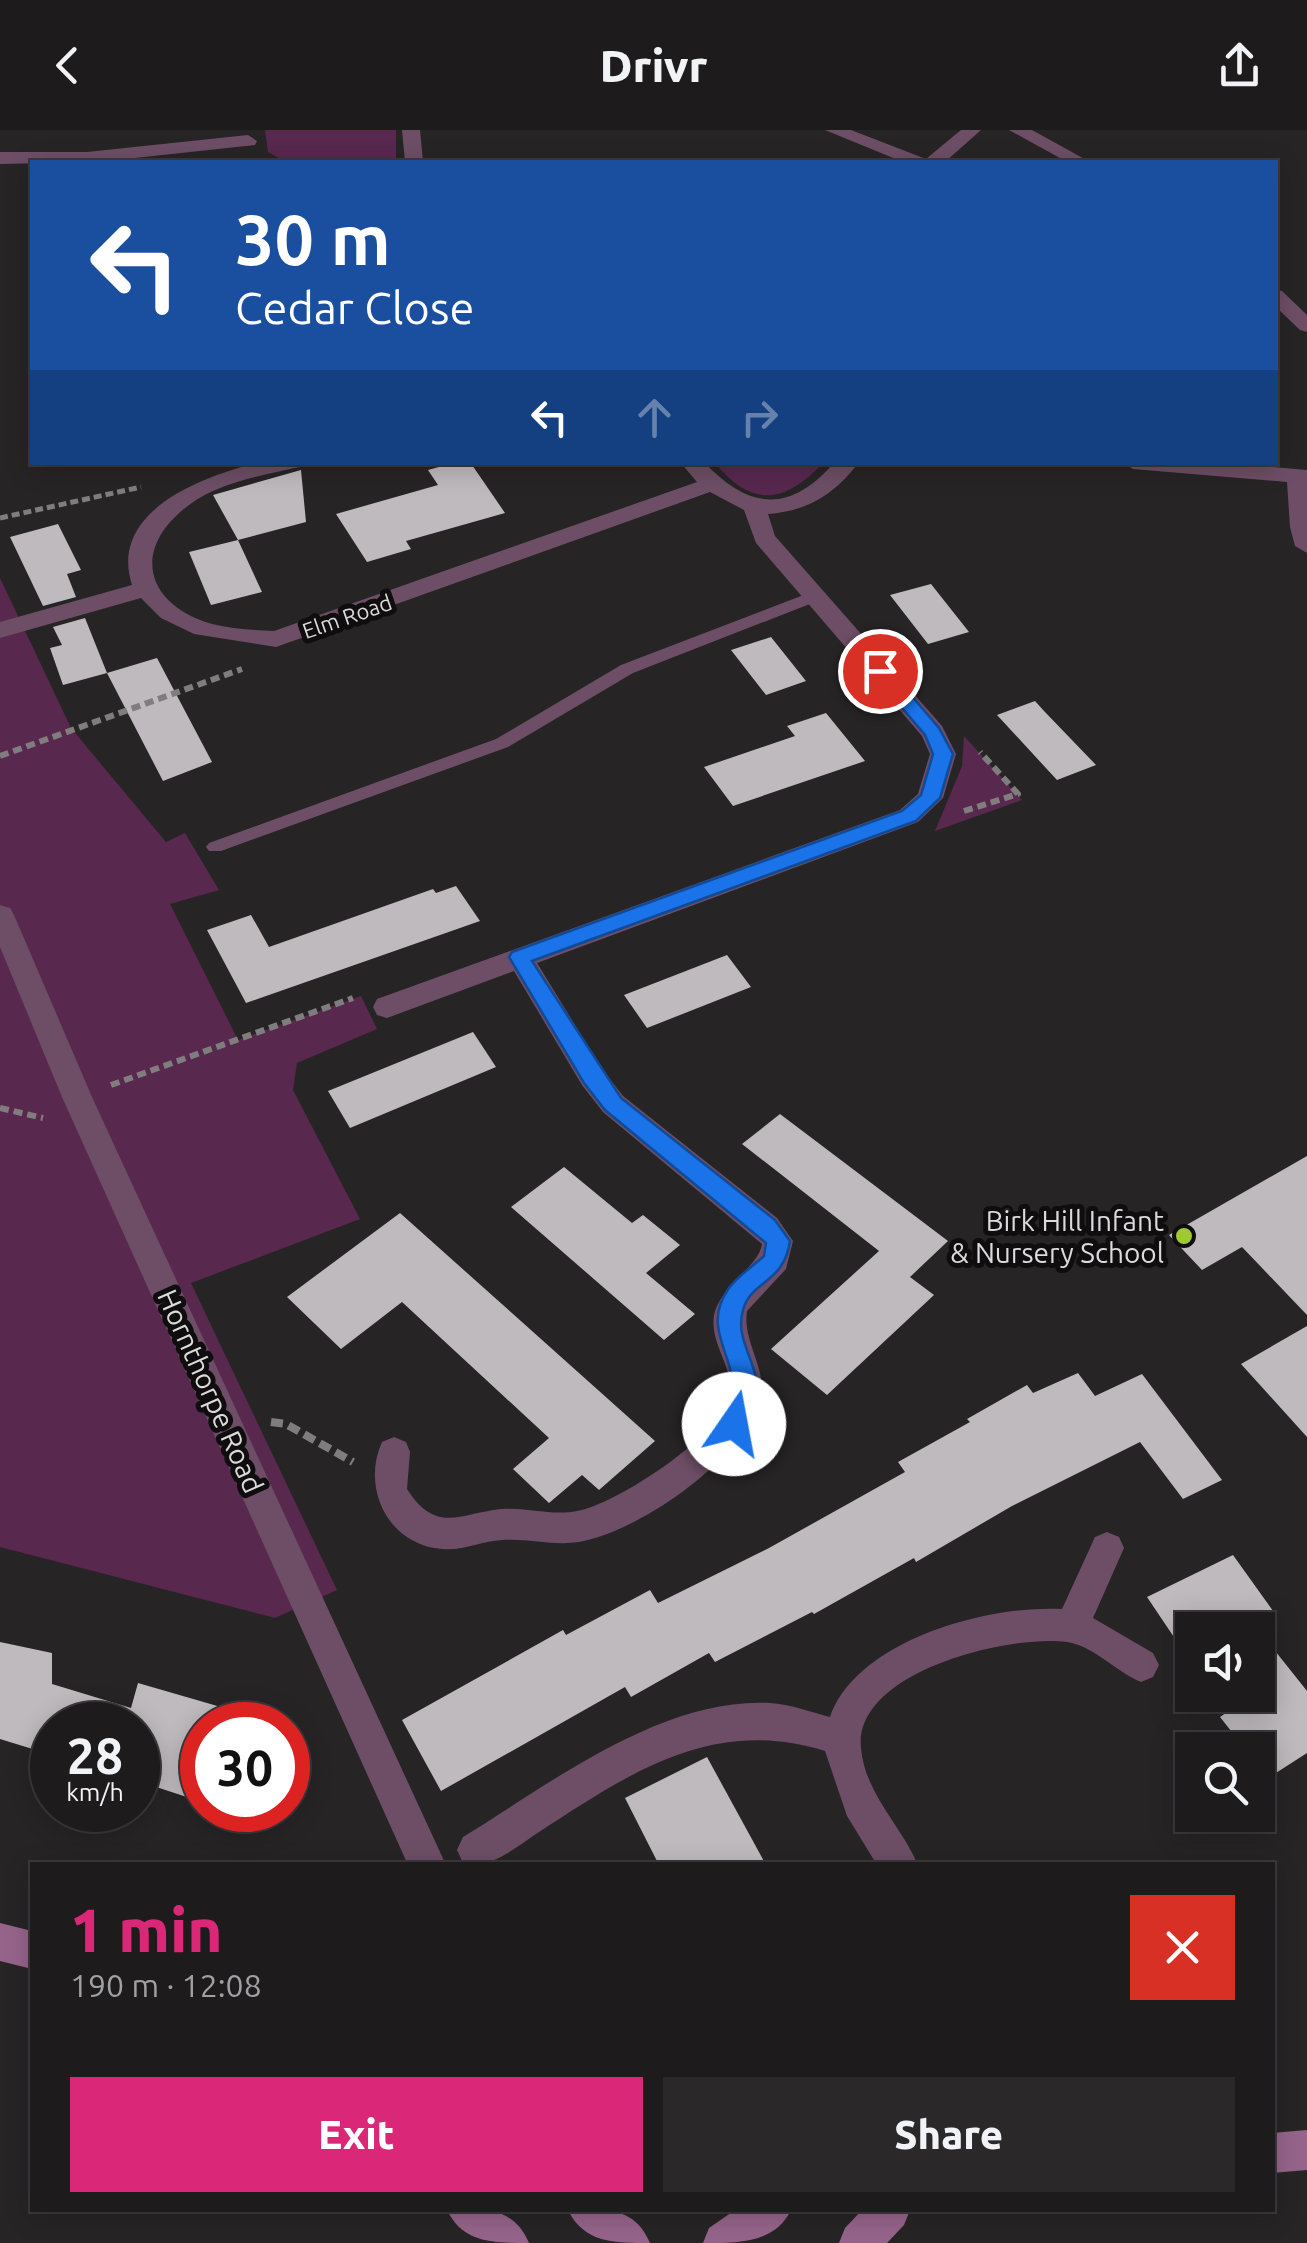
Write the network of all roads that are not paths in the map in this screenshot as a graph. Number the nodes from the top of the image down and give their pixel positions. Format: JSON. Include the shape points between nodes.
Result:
{"nodes":[{"id":1,"x":410,"y":130,"type":"edge"},
{"id":2,"x":834,"y":130,"type":"edge"},
{"id":3,"x":972,"y":130,"type":"edge"},
{"id":4,"x":1018,"y":130,"type":"edge"},
{"id":5,"x":248,"y":136,"type":"edge"},
{"id":6,"x":0,"y":158,"type":"edge"},
{"id":7,"x":254,"y":160,"type":"edge"},
{"id":8,"x":414,"y":160,"type":"edge"},
{"id":9,"x":914,"y":160,"type":"edge"},
{"id":10,"x":936,"y":160,"type":"edge"},
{"id":11,"x":1077,"y":160,"type":"edge"},
{"id":12,"x":1278,"y":298,"type":"edge"},
{"id":13,"x":1307,"y":326,"type":"edge"},
{"id":14,"x":279,"y":465,"type":"edge"},
{"id":15,"x":693,"y":465,"type":"edge"},
{"id":16,"x":846,"y":465,"type":"edge"},
{"id":17,"x":1167,"y":465,"type":"edge"},
{"id":18,"x":1303,"y":477,"type":"edge"},
{"id":19,"x":709,"y":485,"type":"junction"},
{"id":20,"x":755,"y":508,"type":"junction"},
{"id":21,"x":1307,"y":546,"type":"edge"},
{"id":22,"x":144,"y":589,"type":"junction"},
{"id":23,"x":814,"y":596,"type":"junction"},
{"id":24,"x":0,"y":630,"type":"edge"},
{"id":25,"x":215,"y":847,"type":"dead end"},
{"id":26,"x":0,"y":914,"type":"edge"},
{"id":27,"x":519,"y":957,"type":"junction"},
{"id":28,"x":387,"y":1007,"type":"road end"},
{"id":29,"x":392,"y":1467,"type":"road end"},
{"id":30,"x":1107,"y":1548,"type":"dead end"},
{"id":31,"x":1072,"y":1626,"type":"junction"},
{"id":32,"x":1141,"y":1665,"type":"dead end"},
{"id":33,"x":842,"y":1738,"type":"junction"},
{"id":34,"x":476,"y":1850,"type":"dead end"},
{"id":35,"x":426,"y":1862,"type":"edge"},
{"id":36,"x":898,"y":1862,"type":"edge"},
{"id":37,"x":0,"y":1942,"type":"edge"},
{"id":38,"x":30,"y":1950,"type":"edge"},
{"id":39,"x":1307,"y":2150,"type":"edge"},
{"id":40,"x":1275,"y":2152,"type":"edge"},
{"id":41,"x":470,"y":2212,"type":"edge"},
{"id":42,"x":591,"y":2212,"type":"edge"},
{"id":43,"x":767,"y":2212,"type":"edge"},
{"id":44,"x":887,"y":2212,"type":"edge"},
{"id":45,"x":508,"y":2243,"type":"edge"},
{"id":46,"x":629,"y":2243,"type":"edge"},
{"id":47,"x":724,"y":2243,"type":"edge"},
{"id":48,"x":860,"y":2243,"type":"edge"}],
"edges":[{"from":1,"to":8,"type":"street"},
{"from":2,"to":9,"type":"street"},
{"from":3,"to":10,"type":"street"},
{"from":4,"to":11,"type":"street"},
{"from":5,"to":6,"type":"street","via":[[87,158]]},
{"from":5,"to":7,"type":"street"},
{"from":12,"to":13,"type":"street"},
{"from":14,"to":22,"type":"street","via":[[215,481],[169,508],[142,540],[137,565]]},
{"from":15,"to":19,"type":"street"},
{"from":16,"to":20,"type":"street","via":[[835,480],[796,504]]},
{"from":17,"to":18,"type":"street"},
{"from":18,"to":21,"type":"street"},
{"from":19,"to":20,"type":"street"},
{"from":19,"to":22,"type":"street","name":"Elm Road","via":[[276,639],[194,626]]},
{"from":20,"to":23,"type":"street","via":[[764,538]]},
{"from":22,"to":24,"type":"street"},
{"from":23,"to":25,"type":"lane","via":[[627,669],[502,743]]},
{"from":23,"to":27,"type":"street","via":[[933,732],[943,754],[930,798],[909,816]]},
{"from":26,"to":35,"type":"street","name":"Hornthorpe Road"},
{"from":27,"to":28,"type":"street"},
{"from":27,"to":29,"type":"street","via":[[613,1104],[778,1241],[776,1260],[738,1294],[730,1312],[729,1337],[744,1373],[745,1398],[734,1424],[709,1448],[647,1496],[587,1525],[505,1524],[442,1536],[405,1514]]},
{"from":30,"to":31,"type":"street"},
{"from":31,"to":32,"type":"street"},
{"from":31,"to":33,"type":"street","via":[[1013,1626],[960,1639],[888,1671],[858,1695]]},
{"from":33,"to":34,"type":"street","via":[[768,1720],[698,1726],[667,1736]]},
{"from":33,"to":36,"type":"street","via":[[855,1790]]},
{"from":37,"to":38,"type":"main road"},
{"from":39,"to":40,"type":"main road"},
{"from":41,"to":45,"type":"main road"},
{"from":42,"to":46,"type":"main road"},
{"from":43,"to":47,"type":"main road"},
{"from":44,"to":48,"type":"main road"}]}
